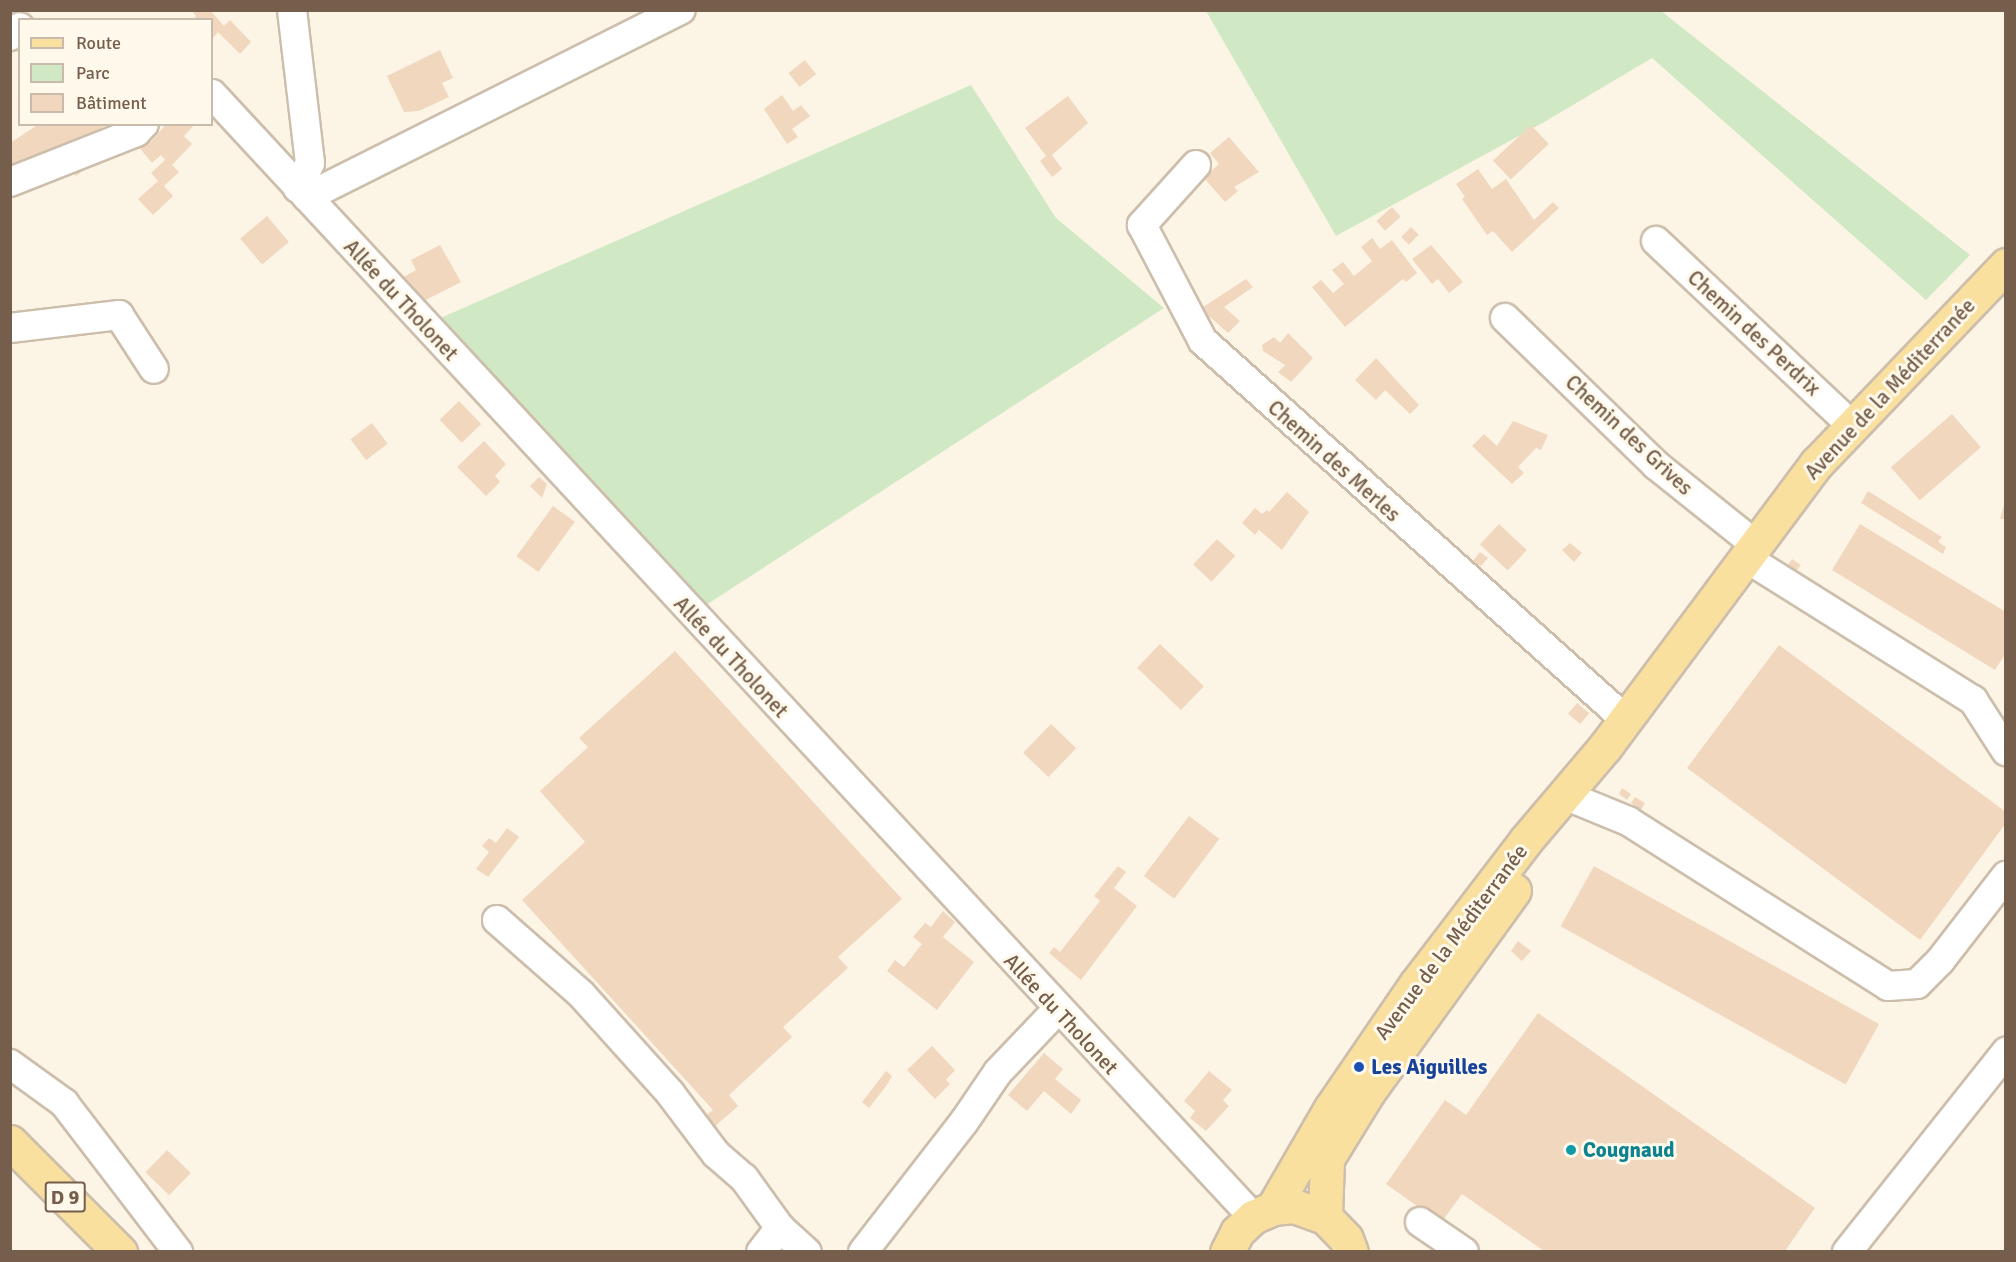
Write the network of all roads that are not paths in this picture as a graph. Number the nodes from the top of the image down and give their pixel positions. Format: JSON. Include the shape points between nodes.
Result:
{"nodes":[{"id":1,"x":292,"y":10,"type":"edge"},
{"id":2,"x":681,"y":10,"type":"edge"},
{"id":3,"x":213,"y":95,"type":"edge"},
{"id":4,"x":142,"y":126,"type":"edge"},
{"id":5,"x":1196,"y":165,"type":"dead end"},
{"id":6,"x":10,"y":182,"type":"edge"},
{"id":7,"x":303,"y":193,"type":"junction"},
{"id":8,"x":1656,"y":241,"type":"dead end"},
{"id":9,"x":2006,"y":265,"type":"edge"},
{"id":10,"x":2006,"y":293,"type":"edge"},
{"id":11,"x":1505,"y":318,"type":"dead end"},
{"id":12,"x":10,"y":328,"type":"edge"},
{"id":13,"x":154,"y":369,"type":"dead end"},
{"id":14,"x":1851,"y":425,"type":"junction"},
{"id":15,"x":1752,"y":553,"type":"junction"},
{"id":16,"x":1626,"y":720,"type":"junction"},
{"id":17,"x":1605,"y":747,"type":"junction"},
{"id":18,"x":2006,"y":751,"type":"edge"},
{"id":19,"x":1572,"y":798,"type":"junction"},
{"id":20,"x":2006,"y":876,"type":"edge"},
{"id":21,"x":497,"y":920,"type":"dead end"},
{"id":22,"x":1057,"y":1010,"type":"junction"},
{"id":23,"x":2006,"y":1052,"type":"edge"},
{"id":24,"x":10,"y":1064,"type":"edge"},
{"id":25,"x":10,"y":1142,"type":"edge"},
{"id":26,"x":1263,"y":1213,"type":"junction"},
{"id":27,"x":1325,"y":1217,"type":"junction"},
{"id":28,"x":1420,"y":1222,"type":"dead end"},
{"id":29,"x":780,"y":1227,"type":"junction"},
{"id":30,"x":120,"y":1251,"type":"edge"},
{"id":31,"x":178,"y":1251,"type":"edge"},
{"id":32,"x":761,"y":1251,"type":"edge"},
{"id":33,"x":807,"y":1251,"type":"edge"},
{"id":34,"x":863,"y":1251,"type":"edge"},
{"id":35,"x":1227,"y":1251,"type":"edge"},
{"id":36,"x":1351,"y":1251,"type":"edge"},
{"id":37,"x":1464,"y":1251,"type":"edge"},
{"id":38,"x":1847,"y":1251,"type":"edge"}],
"edges":[{"from":1,"to":7,"type":"street","via":[[310,163]]},
{"from":2,"to":7,"type":"street"},
{"from":3,"to":7,"type":"street","name":"Allée du Tholonet"},
{"from":4,"to":6,"type":"street","via":[[136,132]]},
{"from":5,"to":16,"type":"street","name":"Chemin des Merles","via":[[1142,225],[1203,341]]},
{"from":7,"to":22,"type":"street","name":"Allée du Tholonet"},
{"from":8,"to":14,"type":"street","name":"Chemin des Perdrix"},
{"from":9,"to":14,"type":"main road","name":"Avenue de la Méditerranée"},
{"from":10,"to":15,"type":"main road","name":"Avenue de la Méditerranée"},
{"from":11,"to":15,"type":"street","name":"Chemin des Grives"},
{"from":12,"to":13,"type":"street","via":[[119,315]]},
{"from":14,"to":15,"type":"main road","name":"Avenue de la Méditerranée","via":[[1817,463]]},
{"from":15,"to":16,"type":"main road","name":"Avenue de la Méditerranée"},
{"from":15,"to":18,"type":"street","name":"Chemin des Grives","via":[[1973,700]]},
{"from":16,"to":17,"type":"main road","name":"Avenue de la Méditerranée"},
{"from":17,"to":19,"type":"main road","name":"Avenue de la Méditerranée"},
{"from":17,"to":26,"type":"main road","name":"Avenue de la Méditerranée","via":[[1526,840],[1416,984]]},
{"from":19,"to":20,"type":"street","via":[[1628,821],[1888,986],[1917,984],[1940,961]]},
{"from":19,"to":27,"type":"main road","name":"Avenue de la Méditerranée","via":[[1500,912],[1345,1128],[1327,1159]]},
{"from":21,"to":29,"type":"street","via":[[588,1002],[670,1093],[716,1154],[744,1178]]},
{"from":22,"to":26,"type":"street","name":"Allée du Tholonet"},
{"from":22,"to":34,"type":"street","via":[[998,1072]]},
{"from":23,"to":38,"type":"street"},
{"from":24,"to":31,"type":"street","via":[[64,1103]]},
{"from":25,"to":30,"type":"main road","number":"D 9"},
{"from":26,"to":27,"type":"main road","via":[[1294,1206]]},
{"from":26,"to":35,"type":"main road","name":"Avenue de la Méditerranée","via":[[1237,1232]]},
{"from":27,"to":36,"type":"main road","via":[[1346,1239]]},
{"from":28,"to":37,"type":"street"},
{"from":29,"to":32,"type":"street"},
{"from":29,"to":33,"type":"street"}]}
